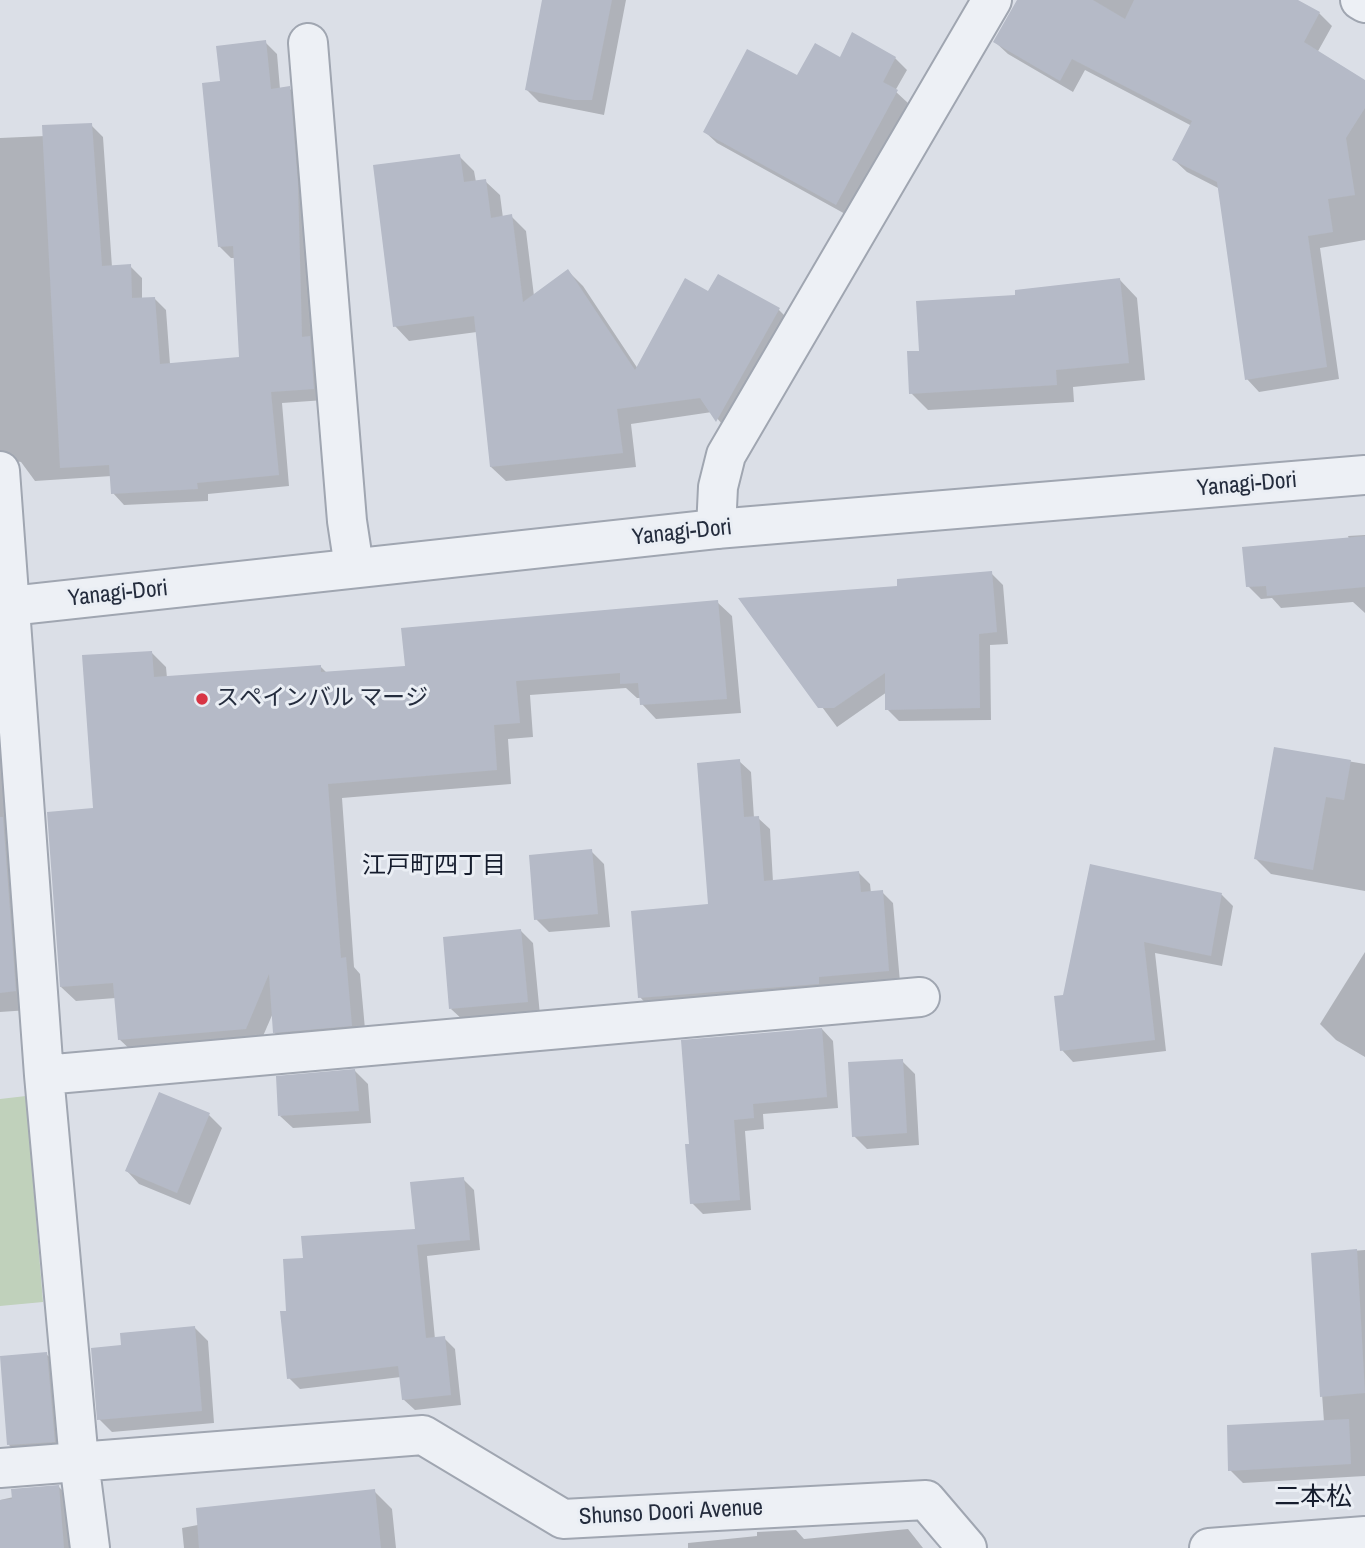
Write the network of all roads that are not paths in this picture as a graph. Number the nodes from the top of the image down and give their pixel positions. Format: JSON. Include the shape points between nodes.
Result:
{"nodes":[{"id":1,"x":992,"y":0,"type":"edge"},
{"id":2,"x":1360,"y":0,"type":"edge"},
{"id":3,"x":1365,"y":3,"type":"edge"},
{"id":4,"x":308,"y":43,"type":"dead end"},
{"id":5,"x":0,"y":471,"type":"edge"},
{"id":6,"x":1365,"y":475,"type":"edge"},
{"id":7,"x":716,"y":529,"type":"junction"},
{"id":8,"x":354,"y":567,"type":"junction"},
{"id":9,"x":5,"y":606,"type":"edge"},
{"id":10,"x":919,"y":997,"type":"dead end"},
{"id":11,"x":44,"y":1076,"type":"junction"},
{"id":12,"x":79,"y":1461,"type":"junction"},
{"id":13,"x":0,"y":1468,"type":"edge"},
{"id":14,"x":1365,"y":1536,"type":"edge"},
{"id":15,"x":90,"y":1548,"type":"edge"},
{"id":16,"x":967,"y":1548,"type":"edge"},
{"id":17,"x":1209,"y":1548,"type":"edge"}],
"edges":[{"from":1,"to":7,"type":"street","via":[[726,455],[718,487]]},
{"from":2,"to":3,"type":"street"},
{"from":4,"to":8,"type":"street"},
{"from":5,"to":9,"type":"street"},
{"from":6,"to":7,"type":"street","name":"Yanagi-Dori"},
{"from":7,"to":8,"type":"street","name":"Yanagi-Dori"},
{"from":8,"to":9,"type":"street","name":"Yanagi-Dori"},
{"from":9,"to":11,"type":"street"},
{"from":10,"to":11,"type":"street"},
{"from":11,"to":12,"type":"street"},
{"from":12,"to":13,"type":"street","name":"Shunso Doori Avenue"},
{"from":12,"to":15,"type":"street"},
{"from":12,"to":16,"type":"street","name":"Shunso Doori Avenue","via":[[423,1435],[563,1519],[926,1500]]},
{"from":14,"to":17,"type":"street"}]}
